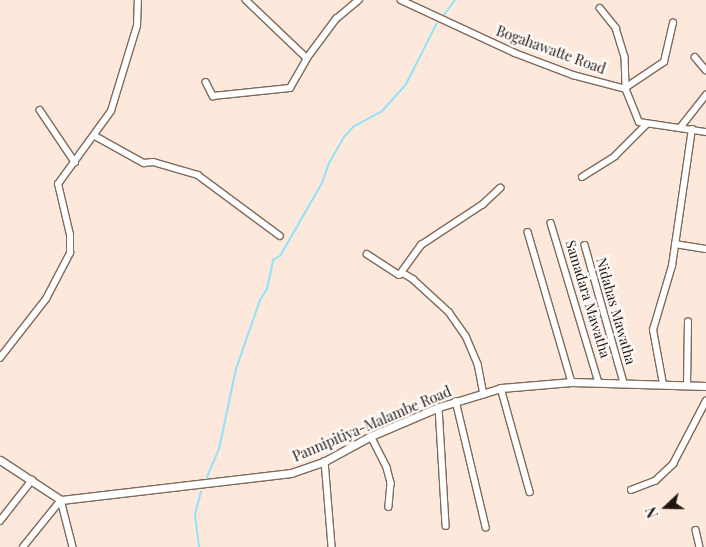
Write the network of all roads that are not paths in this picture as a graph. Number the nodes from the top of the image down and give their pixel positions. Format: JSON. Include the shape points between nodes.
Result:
{"nodes":[{"id":1,"x":138,"y":0,"type":"edge"},
{"id":2,"x":246,"y":0,"type":"edge"},
{"id":3,"x":359,"y":0,"type":"edge"},
{"id":4,"x":401,"y":0,"type":"edge"},
{"id":5,"x":600,"y":8,"type":"dead end"},
{"id":6,"x":673,"y":23,"type":"dead end"},
{"id":7,"x":694,"y":57,"type":"dead end"},
{"id":8,"x":307,"y":58,"type":"junction"},
{"id":9,"x":706,"y":70,"type":"edge"},
{"id":10,"x":206,"y":82,"type":"dead end"},
{"id":11,"x":627,"y":88,"type":"junction"},
{"id":12,"x":706,"y":95,"type":"edge"},
{"id":13,"x":40,"y":110,"type":"dead end"},
{"id":14,"x":646,"y":125,"type":"junction"},
{"id":15,"x":680,"y":128,"type":"junction"},
{"id":16,"x":692,"y":129,"type":"junction"},
{"id":17,"x":706,"y":132,"type":"edge"},
{"id":18,"x":96,"y":136,"type":"junction"},
{"id":19,"x":75,"y":162,"type":"junction"},
{"id":20,"x":582,"y":177,"type":"dead end"},
{"id":21,"x":500,"y":188,"type":"dead end"},
{"id":22,"x":551,"y":223,"type":"dead end"},
{"id":23,"x":528,"y":232,"type":"dead end"},
{"id":24,"x":280,"y":236,"type":"dead end"},
{"id":25,"x":675,"y":244,"type":"junction"},
{"id":26,"x":585,"y":245,"type":"dead end"},
{"id":27,"x":706,"y":249,"type":"edge"},
{"id":28,"x":368,"y":254,"type":"dead end"},
{"id":29,"x":399,"y":275,"type":"junction"},
{"id":30,"x":688,"y":322,"type":"dead end"},
{"id":31,"x":0,"y":358,"type":"edge"},
{"id":32,"x":572,"y":382,"type":"junction"},
{"id":33,"x":599,"y":383,"type":"junction"},
{"id":34,"x":624,"y":383,"type":"junction"},
{"id":35,"x":663,"y":384,"type":"junction"},
{"id":36,"x":687,"y":385,"type":"junction"},
{"id":37,"x":706,"y":386,"type":"edge"},
{"id":38,"x":501,"y":388,"type":"junction"},
{"id":39,"x":484,"y":394,"type":"junction"},
{"id":40,"x":456,"y":401,"type":"junction"},
{"id":41,"x":706,"y":401,"type":"edge"},
{"id":42,"x":439,"y":407,"type":"junction"},
{"id":43,"x":371,"y":436,"type":"junction"},
{"id":44,"x":0,"y":460,"type":"edge"},
{"id":45,"x":325,"y":461,"type":"junction"},
{"id":46,"x":32,"y":480,"type":"junction"},
{"id":47,"x":631,"y":490,"type":"dead end"},
{"id":48,"x":530,"y":492,"type":"dead end"},
{"id":49,"x":61,"y":500,"type":"junction"},
{"id":50,"x":389,"y":507,"type":"dead end"},
{"id":51,"x":0,"y":521,"type":"edge"},
{"id":52,"x":446,"y":526,"type":"dead end"},
{"id":53,"x":486,"y":527,"type":"dead end"},
{"id":54,"x":696,"y":530,"type":"dead end"},
{"id":55,"x":23,"y":547,"type":"edge"},
{"id":56,"x":73,"y":547,"type":"edge"},
{"id":57,"x":332,"y":547,"type":"edge"},
{"id":58,"x":700,"y":547,"type":"edge"}],
"edges":[{"from":1,"to":18,"type":"street","via":[[137,26],[111,111]]},
{"from":2,"to":8,"type":"street"},
{"from":3,"to":8,"type":"street","via":[[336,19]]},
{"from":4,"to":11,"type":"street","name":"Bogahawatte Road","via":[[515,53],[573,75]]},
{"from":5,"to":11,"type":"street","via":[[616,28]]},
{"from":6,"to":11,"type":"street","via":[[664,62]]},
{"from":7,"to":9,"type":"street"},
{"from":8,"to":10,"type":"street","via":[[290,88],[213,96]]},
{"from":11,"to":14,"type":"street","via":[[638,122]]},
{"from":12,"to":15,"type":"street"},
{"from":13,"to":19,"type":"street"},
{"from":14,"to":15,"type":"street"},
{"from":14,"to":20,"type":"street","via":[[615,156]]},
{"from":15,"to":16,"type":"street"},
{"from":16,"to":17,"type":"street"},
{"from":16,"to":25,"type":"street"},
{"from":18,"to":19,"type":"street"},
{"from":18,"to":24,"type":"street","via":[[144,163],[153,162],[198,175]]},
{"from":19,"to":31,"type":"street","via":[[58,184],[70,235],[70,253],[46,299]]},
{"from":21,"to":29,"type":"street","via":[[482,205],[422,245]]},
{"from":22,"to":33,"type":"street","name":"Samadara Mawatha"},
{"from":23,"to":32,"type":"street"},
{"from":25,"to":27,"type":"street"},
{"from":25,"to":35,"type":"street","via":[[672,266],[653,330]]},
{"from":26,"to":34,"type":"street","name":"Nidahas Mawatha"},
{"from":28,"to":29,"type":"street"},
{"from":29,"to":39,"type":"street","via":[[403,272],[413,279],[450,312],[475,357]]},
{"from":30,"to":36,"type":"street"},
{"from":32,"to":33,"type":"street","name":"Pannipitiya-Malambe Road"},
{"from":32,"to":38,"type":"street","name":"Pannipitiya-Malambe Road"},
{"from":33,"to":34,"type":"street","name":"Pannipitiya-Malambe Road"},
{"from":34,"to":35,"type":"street","name":"Pannipitiya-Malambe Road"},
{"from":35,"to":36,"type":"street","name":"Pannipitiya-Malambe Road"},
{"from":36,"to":37,"type":"street","name":"Pannipitiya-Malambe Road"},
{"from":38,"to":39,"type":"street","name":"Pannipitiya-Malambe Road"},
{"from":38,"to":48,"type":"street"},
{"from":39,"to":40,"type":"street","name":"Pannipitiya-Malambe Road"},
{"from":40,"to":42,"type":"street","name":"Pannipitiya-Malambe Road"},
{"from":40,"to":53,"type":"street"},
{"from":41,"to":47,"type":"street","via":[[673,464],[655,481]]},
{"from":42,"to":43,"type":"street","name":"Pannipitiya-Malambe Road"},
{"from":42,"to":52,"type":"street"},
{"from":43,"to":45,"type":"street","name":"Pannipitiya-Malambe Road"},
{"from":43,"to":50,"type":"street","via":[[391,483]]},
{"from":44,"to":46,"type":"street"},
{"from":45,"to":49,"type":"street","name":"Pannipitiya-Malambe Road","via":[[291,473]]},
{"from":45,"to":57,"type":"street"},
{"from":46,"to":49,"type":"street"},
{"from":46,"to":51,"type":"street"},
{"from":49,"to":55,"type":"street"},
{"from":49,"to":56,"type":"street"},
{"from":54,"to":58,"type":"street"}]}
